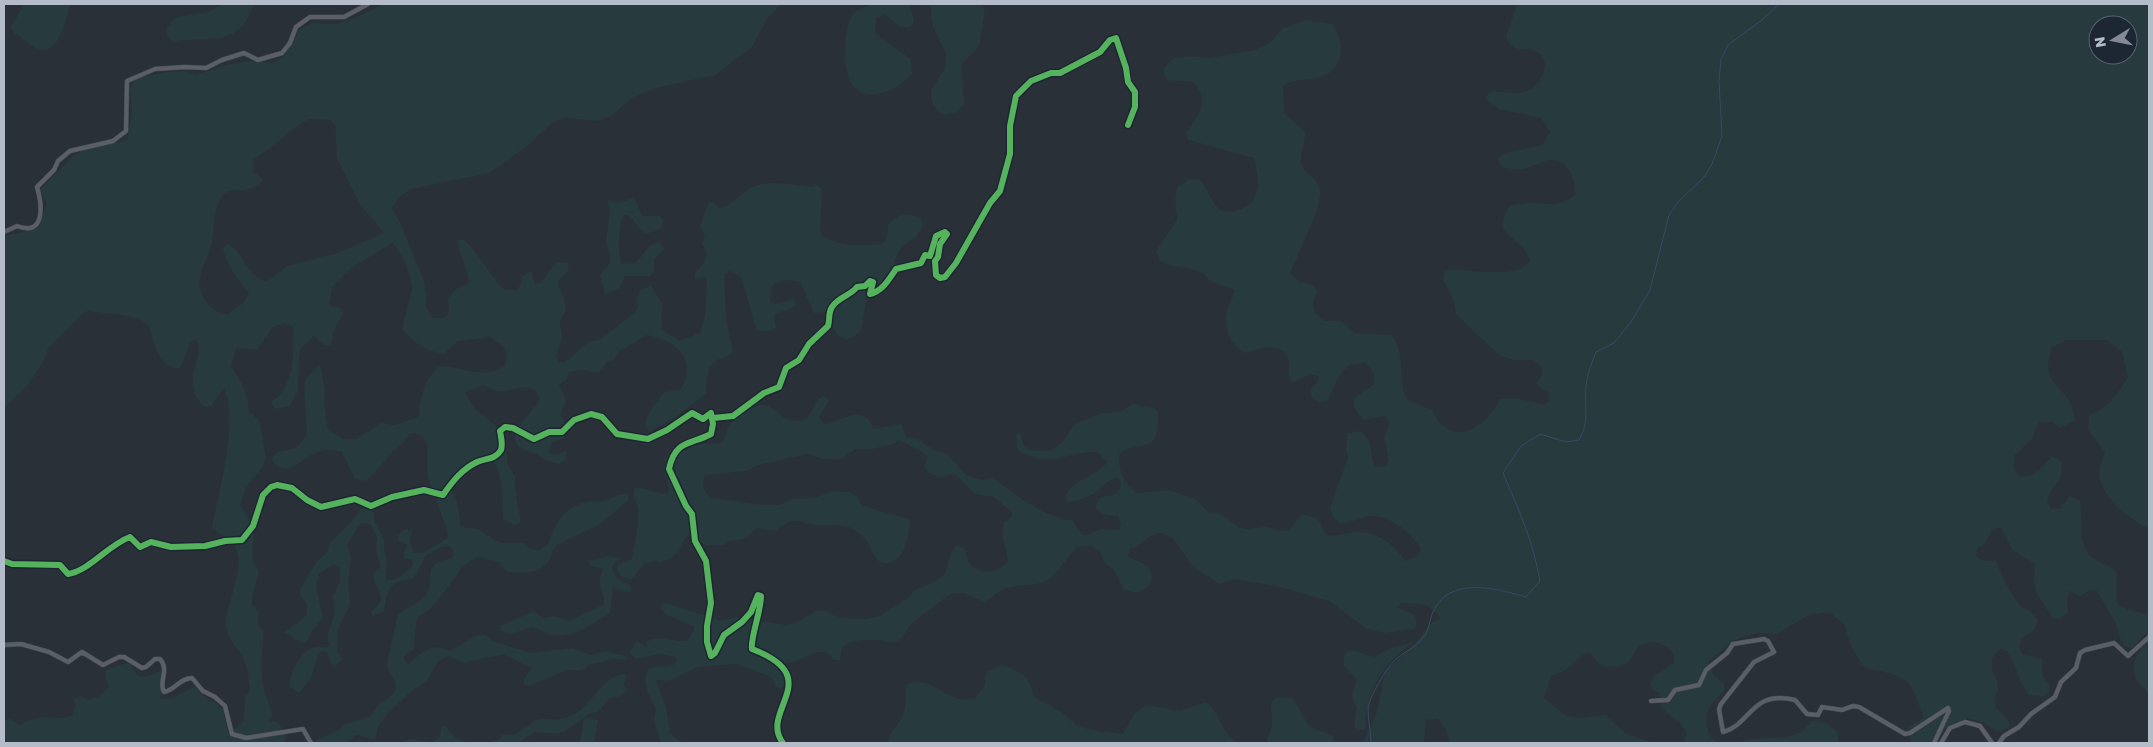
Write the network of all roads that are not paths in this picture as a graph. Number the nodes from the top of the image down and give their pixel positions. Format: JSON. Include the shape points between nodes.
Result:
{"nodes":[{"id":1,"x":368,"y":4,"type":"edge"},
{"id":2,"x":1128,"y":125,"type":"dead end"},
{"id":3,"x":4,"y":232,"type":"edge"},
{"id":4,"x":712,"y":418,"type":"junction"},
{"id":5,"x":4,"y":561,"type":"edge"},
{"id":6,"x":2149,"y":637,"type":"edge"},
{"id":7,"x":4,"y":645,"type":"edge"},
{"id":8,"x":1652,"y":701,"type":"dead end"},
{"id":9,"x":311,"y":743,"type":"edge"},
{"id":10,"x":783,"y":743,"type":"edge"},
{"id":11,"x":1934,"y":743,"type":"edge"},
{"id":12,"x":1942,"y":743,"type":"edge"},
{"id":13,"x":1992,"y":743,"type":"edge"},
{"id":14,"x":1999,"y":743,"type":"edge"}],
"edges":[{"from":1,"to":3,"type":"street","via":[[344,17],[310,17],[296,27],[282,53],[258,60],[244,53],[206,68],[156,69],[127,81],[126,131],[113,141],[70,152],[58,161],[54,170],[36,188],[42,209],[35,225],[17,226]]},
{"from":2,"to":4,"type":"street","via":[[1135,107],[1136,92],[1128,82],[1116,38],[1100,52],[1060,73],[1031,81],[1016,96],[1011,109],[1010,154],[1000,191],[945,277],[936,275],[934,268],[945,232],[936,236],[930,256],[925,255],[921,263],[896,269],[884,286],[873,294],[870,294],[873,282],[870,281],[865,286],[856,286],[849,295],[837,300],[830,308],[828,326],[809,344],[799,360],[786,368],[778,386],[733,416]]},
{"from":4,"to":5,"type":"street","via":[[711,413],[703,419],[692,413],[667,430],[643,439],[617,434],[602,417],[591,414],[574,420],[562,432],[549,432],[534,439],[505,427],[500,431],[502,445],[497,455],[477,462],[459,475],[443,495],[424,490],[392,497],[372,506],[356,499],[322,507],[292,488],[277,485],[263,495],[252,526],[242,540],[170,547],[151,542],[140,547],[130,537],[68,574],[60,565]]},
{"from":4,"to":10,"type":"street","via":[[710,434],[684,443],[669,469],[692,514],[695,541],[706,561],[711,603],[707,626],[708,652],[711,656],[715,653],[724,635],[742,622],[751,612],[758,595],[761,596],[751,645],[752,649],[783,669],[790,682],[776,729]]},
{"from":6,"to":14,"type":"street","via":[[2128,656],[2114,643],[2085,650],[2080,654],[2076,668],[2061,682],[2055,697]]},
{"from":7,"to":9,"type":"street","via":[[21,644],[68,662],[82,652],[103,665],[124,657],[142,668],[160,659],[165,666],[164,692],[186,678],[192,678],[203,691],[225,706],[232,734],[246,738],[303,729]]},
{"from":8,"to":11,"type":"street","via":[[1668,700],[1675,690],[1699,685],[1706,670],[1733,644],[1764,639],[1774,652],[1754,662],[1721,704],[1719,709],[1724,732],[1752,709],[1772,698],[1795,700],[1807,714],[1818,715],[1826,706],[1835,710],[1859,707],[1905,734],[1948,708]]},
{"from":12,"to":13,"type":"street","via":[[1950,728],[1965,722],[1980,726]]}]}
